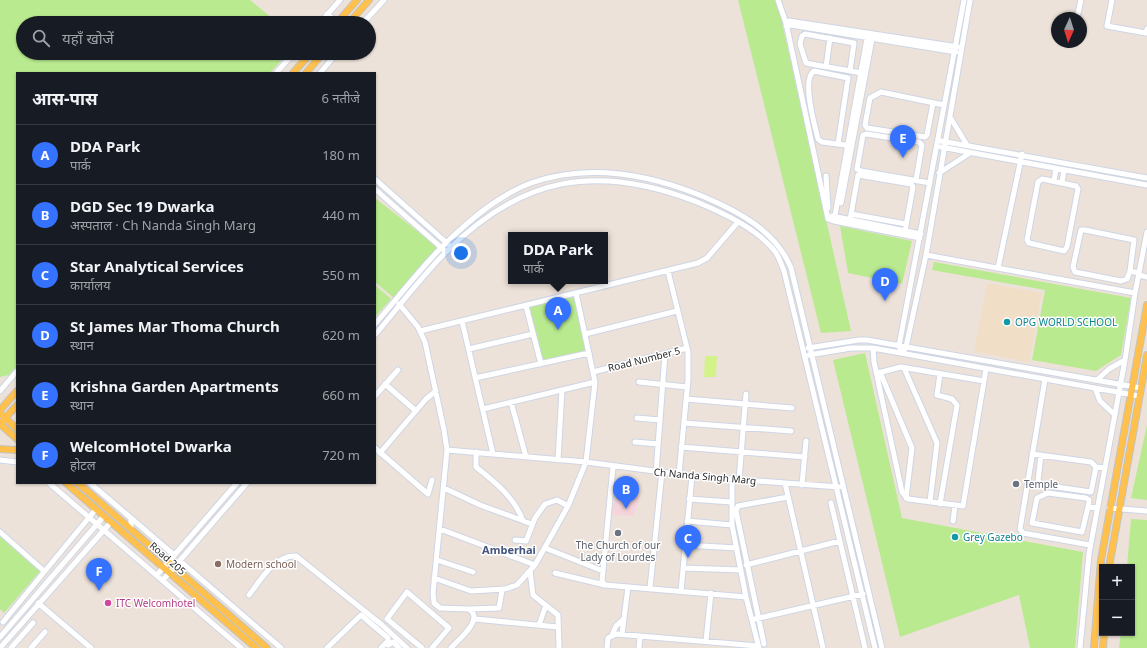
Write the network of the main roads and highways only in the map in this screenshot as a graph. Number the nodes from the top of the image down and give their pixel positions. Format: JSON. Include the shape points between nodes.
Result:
{"nodes":[{"id":1,"x":357,"y":0,"type":"edge"},
{"id":2,"x":369,"y":0,"type":"edge"},
{"id":3,"x":343,"y":16,"type":"edge"},
{"id":4,"x":355,"y":16,"type":"edge"},
{"id":5,"x":304,"y":60,"type":"edge"},
{"id":6,"x":317,"y":60,"type":"edge"},
{"id":7,"x":294,"y":72,"type":"edge"},
{"id":8,"x":307,"y":72,"type":"edge"},
{"id":9,"x":1147,"y":305,"type":"edge"},
{"id":10,"x":1147,"y":355,"type":"edge"},
{"id":11,"x":16,"y":392,"type":"edge"},
{"id":12,"x":16,"y":406,"type":"edge"},
{"id":13,"x":0,"y":410,"type":"edge"},
{"id":14,"x":0,"y":413,"type":"edge"},
{"id":15,"x":6,"y":418,"type":"junction"},
{"id":16,"x":0,"y":424,"type":"edge"},
{"id":17,"x":16,"y":428,"type":"edge"},
{"id":18,"x":16,"y":438,"type":"edge"},
{"id":19,"x":0,"y":448,"type":"edge"},
{"id":20,"x":16,"y":450,"type":"edge"},
{"id":21,"x":67,"y":484,"type":"edge"},
{"id":22,"x":79,"y":484,"type":"edge"},
{"id":23,"x":1109,"y":564,"type":"edge"},
{"id":24,"x":1104,"y":636,"type":"edge"},
{"id":25,"x":256,"y":648,"type":"edge"},
{"id":26,"x":267,"y":648,"type":"edge"},
{"id":27,"x":1094,"y":648,"type":"edge"},
{"id":28,"x":1103,"y":648,"type":"edge"}],
"edges":[{"from":1,"to":3,"type":"main road"},
{"from":2,"to":4,"type":"main road"},
{"from":5,"to":7,"type":"main road"},
{"from":6,"to":8,"type":"main road"},
{"from":9,"to":27,"type":"main road","via":[[1109,508],[1101,560]]},
{"from":10,"to":23,"type":"main road"},
{"from":11,"to":13,"type":"main road"},
{"from":12,"to":15,"type":"main road"},
{"from":14,"to":15,"type":"main road"},
{"from":15,"to":16,"type":"main road"},
{"from":15,"to":17,"type":"main road"},
{"from":16,"to":18,"type":"main road"},
{"from":19,"to":20,"type":"main road"},
{"from":21,"to":25,"type":"main road","name":"Road 205"},
{"from":22,"to":26,"type":"main road","name":"Road 205"},
{"from":24,"to":28,"type":"main road"}]}
